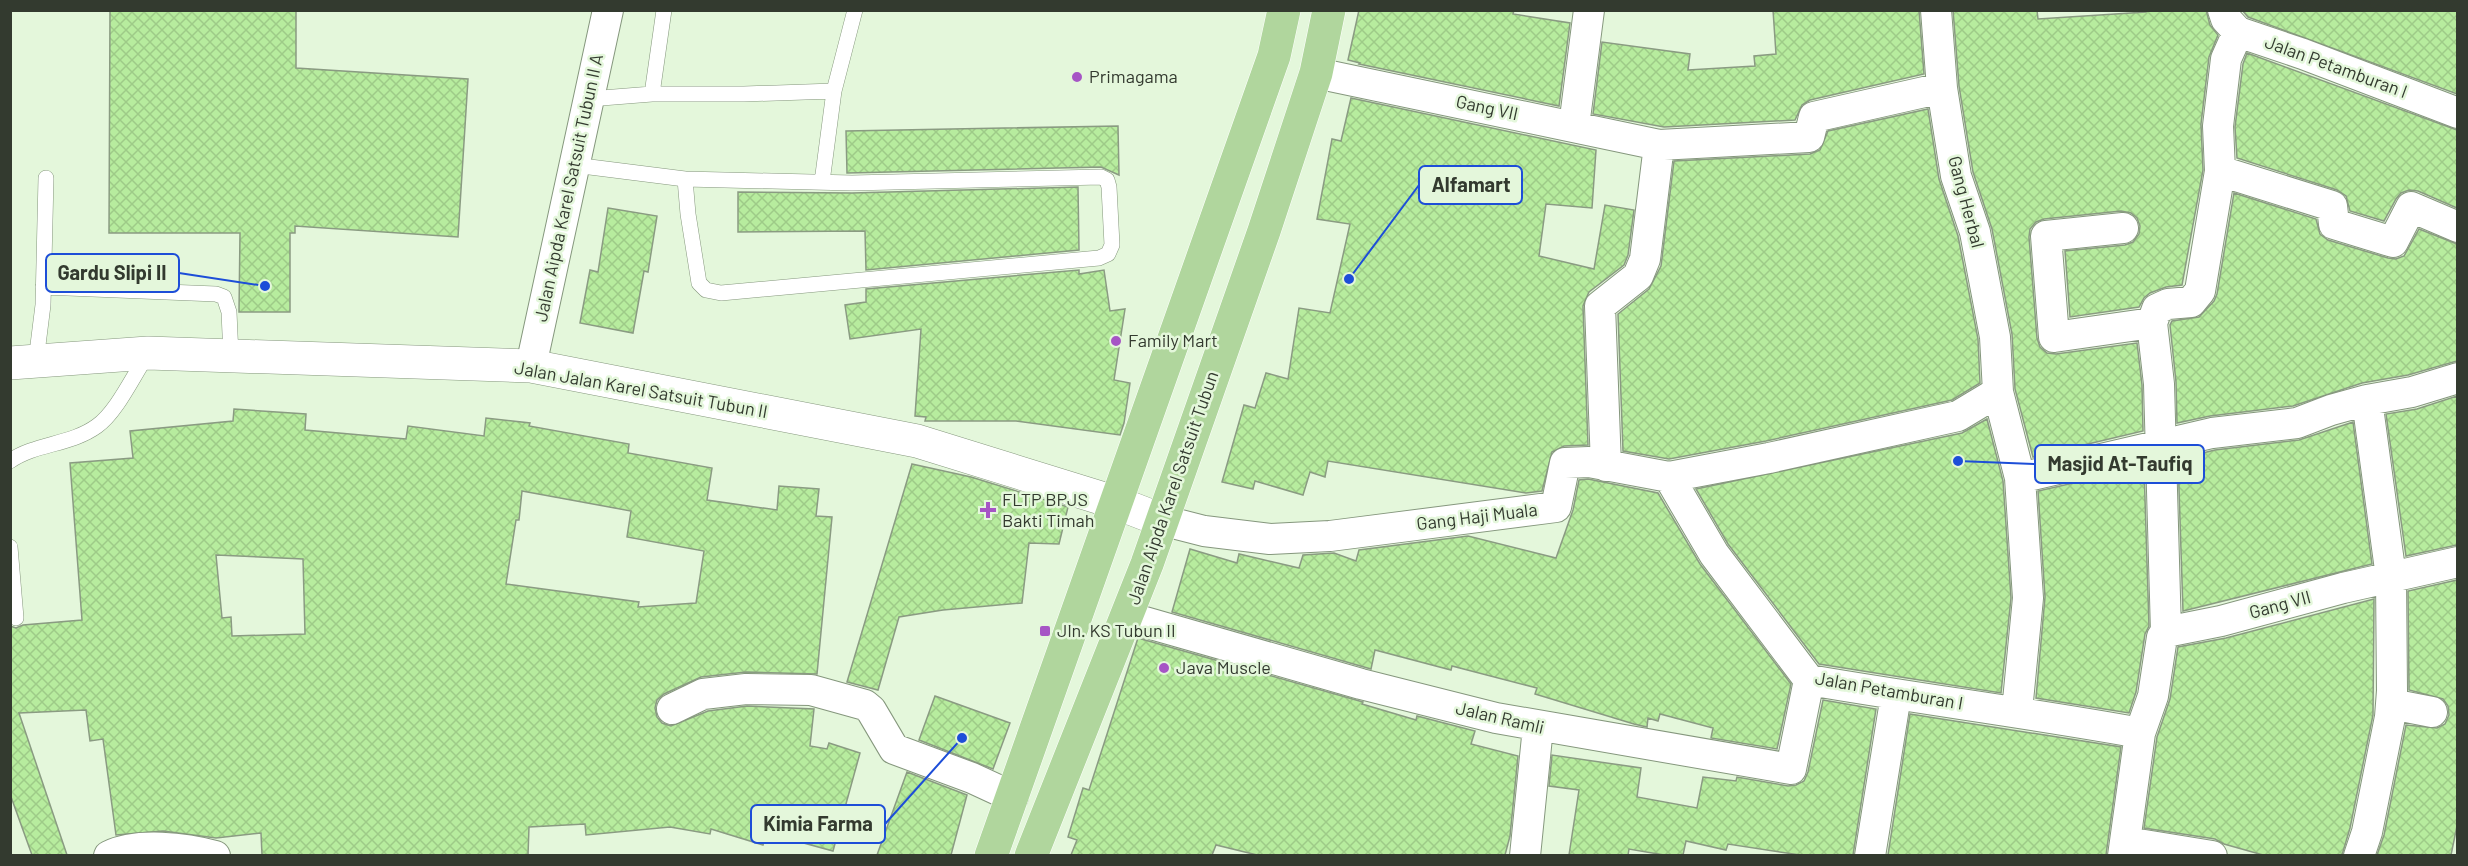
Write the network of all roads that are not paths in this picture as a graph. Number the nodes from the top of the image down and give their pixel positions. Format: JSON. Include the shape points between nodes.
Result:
{"nodes":[{"id":1,"x":608,"y":10,"type":"edge"},
{"id":2,"x":664,"y":10,"type":"edge"},
{"id":3,"x":855,"y":10,"type":"edge"},
{"id":4,"x":1284,"y":10,"type":"edge"},
{"id":5,"x":1329,"y":10,"type":"edge"},
{"id":6,"x":1589,"y":10,"type":"edge"},
{"id":7,"x":1935,"y":10,"type":"edge"},
{"id":8,"x":2231,"y":21,"type":"edge"},
{"id":9,"x":1316,"y":73,"type":"junction"},
{"id":10,"x":1942,"y":88,"type":"junction"},
{"id":11,"x":834,"y":91,"type":"junction"},
{"id":12,"x":652,"y":94,"type":"junction"},
{"id":13,"x":589,"y":99,"type":"junction"},
{"id":14,"x":2457,"y":113,"type":"edge"},
{"id":15,"x":1574,"y":126,"type":"junction"},
{"id":16,"x":1659,"y":145,"type":"junction"},
{"id":17,"x":574,"y":165,"type":"junction"},
{"id":18,"x":2220,"y":171,"type":"junction"},
{"id":19,"x":45,"y":178,"type":"dead end"},
{"id":20,"x":685,"y":179,"type":"junction"},
{"id":21,"x":822,"y":182,"type":"junction"},
{"id":22,"x":2457,"y":227,"type":"edge"},
{"id":23,"x":2124,"y":228,"type":"dead end"},
{"id":24,"x":43,"y":287,"type":"junction"},
{"id":25,"x":2152,"y":323,"type":"junction"},
{"id":26,"x":148,"y":353,"type":"junction"},
{"id":27,"x":231,"y":356,"type":"junction"},
{"id":28,"x":23,"y":362,"type":"edge"},
{"id":29,"x":531,"y":366,"type":"junction"},
{"id":30,"x":2457,"y":378,"type":"edge"},
{"id":31,"x":1998,"y":392,"type":"junction"},
{"id":32,"x":2367,"y":400,"type":"junction"},
{"id":33,"x":2160,"y":445,"type":"junction"},
{"id":34,"x":10,"y":461,"type":"edge"},
{"id":35,"x":1606,"y":466,"type":"junction"},
{"id":36,"x":1669,"y":477,"type":"junction"},
{"id":37,"x":2020,"y":478,"type":"junction"},
{"id":38,"x":1117,"y":503,"type":"junction"},
{"id":39,"x":1161,"y":520,"type":"junction"},
{"id":40,"x":10,"y":547,"type":"edge"},
{"id":41,"x":2457,"y":562,"type":"edge"},
{"id":42,"x":2391,"y":578,"type":"junction"},
{"id":43,"x":1127,"y":617,"type":"junction"},
{"id":44,"x":16,"y":618,"type":"dead end"},
{"id":45,"x":2166,"y":632,"type":"junction"},
{"id":46,"x":1809,"y":680,"type":"junction"},
{"id":47,"x":1896,"y":695,"type":"junction"},
{"id":48,"x":2391,"y":704,"type":"junction"},
{"id":49,"x":672,"y":709,"type":"dead end"},
{"id":50,"x":2017,"y":711,"type":"junction"},
{"id":51,"x":2432,"y":712,"type":"dead end"},
{"id":52,"x":1538,"y":727,"type":"junction"},
{"id":53,"x":2140,"y":733,"type":"junction"},
{"id":54,"x":1013,"y":797,"type":"junction"},
{"id":55,"x":2125,"y":849,"type":"edge"},
{"id":56,"x":109,"y":855,"type":"edge"},
{"id":57,"x":215,"y":855,"type":"edge"},
{"id":58,"x":991,"y":855,"type":"edge"},
{"id":59,"x":1031,"y":855,"type":"edge"},
{"id":60,"x":1525,"y":855,"type":"edge"},
{"id":61,"x":1870,"y":855,"type":"edge"},
{"id":62,"x":2212,"y":855,"type":"edge"},
{"id":63,"x":2359,"y":855,"type":"edge"}],
"edges":[{"from":1,"to":13,"type":"street","name":"Jalan Aipda Karel Satsuit Tubun II A"},
{"from":2,"to":12,"type":"lane"},
{"from":3,"to":11,"type":"lane"},
{"from":4,"to":38,"type":"main road","via":[[1274,56]]},
{"from":5,"to":9,"type":"main road","name":"Jalan Aipda Karel Satsuit Tubun"},
{"from":6,"to":15,"type":"street"},
{"from":7,"to":10,"type":"street","name":"Gang Herbal"},
{"from":8,"to":14,"type":"street","name":"Jalan Petamburan I","via":[[2303,54]]},
{"from":8,"to":18,"type":"street","via":[[2220,106]]},
{"from":9,"to":15,"type":"street","name":"Gang VII"},
{"from":9,"to":39,"type":"main road","name":"Jalan Aipda Karel Satsuit Tubun"},
{"from":10,"to":16,"type":"street","name":"Gang VII","via":[[1814,117],[1809,137]]},
{"from":10,"to":31,"type":"street","name":"Gang Herbal","via":[[1956,176],[1975,232],[1995,337]]},
{"from":11,"to":12,"type":"lane"},
{"from":11,"to":21,"type":"lane"},
{"from":12,"to":13,"type":"lane"},
{"from":13,"to":17,"type":"street","name":"Jalan Aipda Karel Satsuit Tubun II A"},
{"from":15,"to":16,"type":"street","name":"Gang VII"},
{"from":16,"to":35,"type":"street","via":[[1645,259],[1638,276],[1600,306]]},
{"from":17,"to":20,"type":"lane"},
{"from":17,"to":29,"type":"street","name":"Jalan Aipda Karel Satsuit Tubun II A"},
{"from":18,"to":22,"type":"street","via":[[2332,206],[2334,224],[2393,242],[2411,207]]},
{"from":18,"to":25,"type":"street","via":[[2200,291],[2192,302],[2157,309]]},
{"from":19,"to":24,"type":"lane"},
{"from":20,"to":21,"type":"lane"},
{"from":20,"to":21,"type":"lane","via":[[699,284],[721,293],[1099,258],[1108,254],[1112,245],[1109,187],[1101,177]]},
{"from":23,"to":25,"type":"street","via":[[2046,236],[2054,337]]},
{"from":24,"to":27,"type":"lane","via":[[216,294],[224,297],[229,312]]},
{"from":24,"to":28,"type":"lane"},
{"from":25,"to":33,"type":"street"},
{"from":26,"to":27,"type":"street","name":"Jalan Jalan Karel Satsuit Tubun II"},
{"from":26,"to":28,"type":"street","name":"Jalan Jalan Karel Satsuit Tubun II"},
{"from":26,"to":34,"type":"lane","via":[[97,427],[24,452]]},
{"from":27,"to":29,"type":"street","name":"Jalan Jalan Karel Satsuit Tubun II"},
{"from":29,"to":38,"type":"street","name":"Jalan Jalan Karel Satsuit Tubun II","via":[[917,441]]},
{"from":30,"to":32,"type":"street"},
{"from":31,"to":36,"type":"street","name":"Gang Haji Muala","via":[[1958,416]]},
{"from":31,"to":37,"type":"street","name":"Gang Herbal"},
{"from":32,"to":33,"type":"street","via":[[2297,423],[2212,433]]},
{"from":32,"to":42,"type":"street"},
{"from":33,"to":37,"type":"street"},
{"from":33,"to":45,"type":"street"},
{"from":35,"to":36,"type":"street","name":"Gang Haji Muala"},
{"from":35,"to":39,"type":"street","name":"Gang Haji Muala","via":[[1565,463],[1556,507],[1330,536],[1270,539],[1204,531]]},
{"from":36,"to":46,"type":"street","name":"Jalan Petamburan I","via":[[1714,554]]},
{"from":37,"to":50,"type":"street","name":"Gang Herbal","via":[[2028,598]]},
{"from":38,"to":39,"type":"street","name":"Jalan Jalan Karel Satsuit Tubun II"},
{"from":38,"to":54,"type":"main road"},
{"from":39,"to":43,"type":"main road","name":"Jalan Aipda Karel Satsuit Tubun"},
{"from":40,"to":44,"type":"lane"},
{"from":41,"to":42,"type":"street","name":"Gang VII"},
{"from":42,"to":45,"type":"street","name":"Gang VII"},
{"from":42,"to":48,"type":"street"},
{"from":43,"to":52,"type":"street","name":"Jalan Ramli","via":[[1361,684]]},
{"from":43,"to":59,"type":"main road","name":"Jalan Aipda Karel Satsuit Tubun"},
{"from":45,"to":53,"type":"street","via":[[2153,696]]},
{"from":46,"to":47,"type":"street","name":"Jalan Petamburan I"},
{"from":46,"to":52,"type":"street","name":"Jalan Ramli","via":[[1791,769]]},
{"from":47,"to":50,"type":"street","name":"Jalan Petamburan I"},
{"from":47,"to":61,"type":"street"},
{"from":48,"to":51,"type":"street"},
{"from":48,"to":63,"type":"street","via":[[2367,832]]},
{"from":49,"to":54,"type":"street","via":[[703,694],[746,689],[811,690],[865,705],[889,743],[902,753]]},
{"from":50,"to":53,"type":"street","name":"Jalan Petamburan I"},
{"from":52,"to":60,"type":"street"},
{"from":53,"to":55,"type":"street"},
{"from":54,"to":58,"type":"main road"},
{"from":55,"to":62,"type":"street"},
{"from":56,"to":57,"type":"street","via":[[160,848]]}]}
